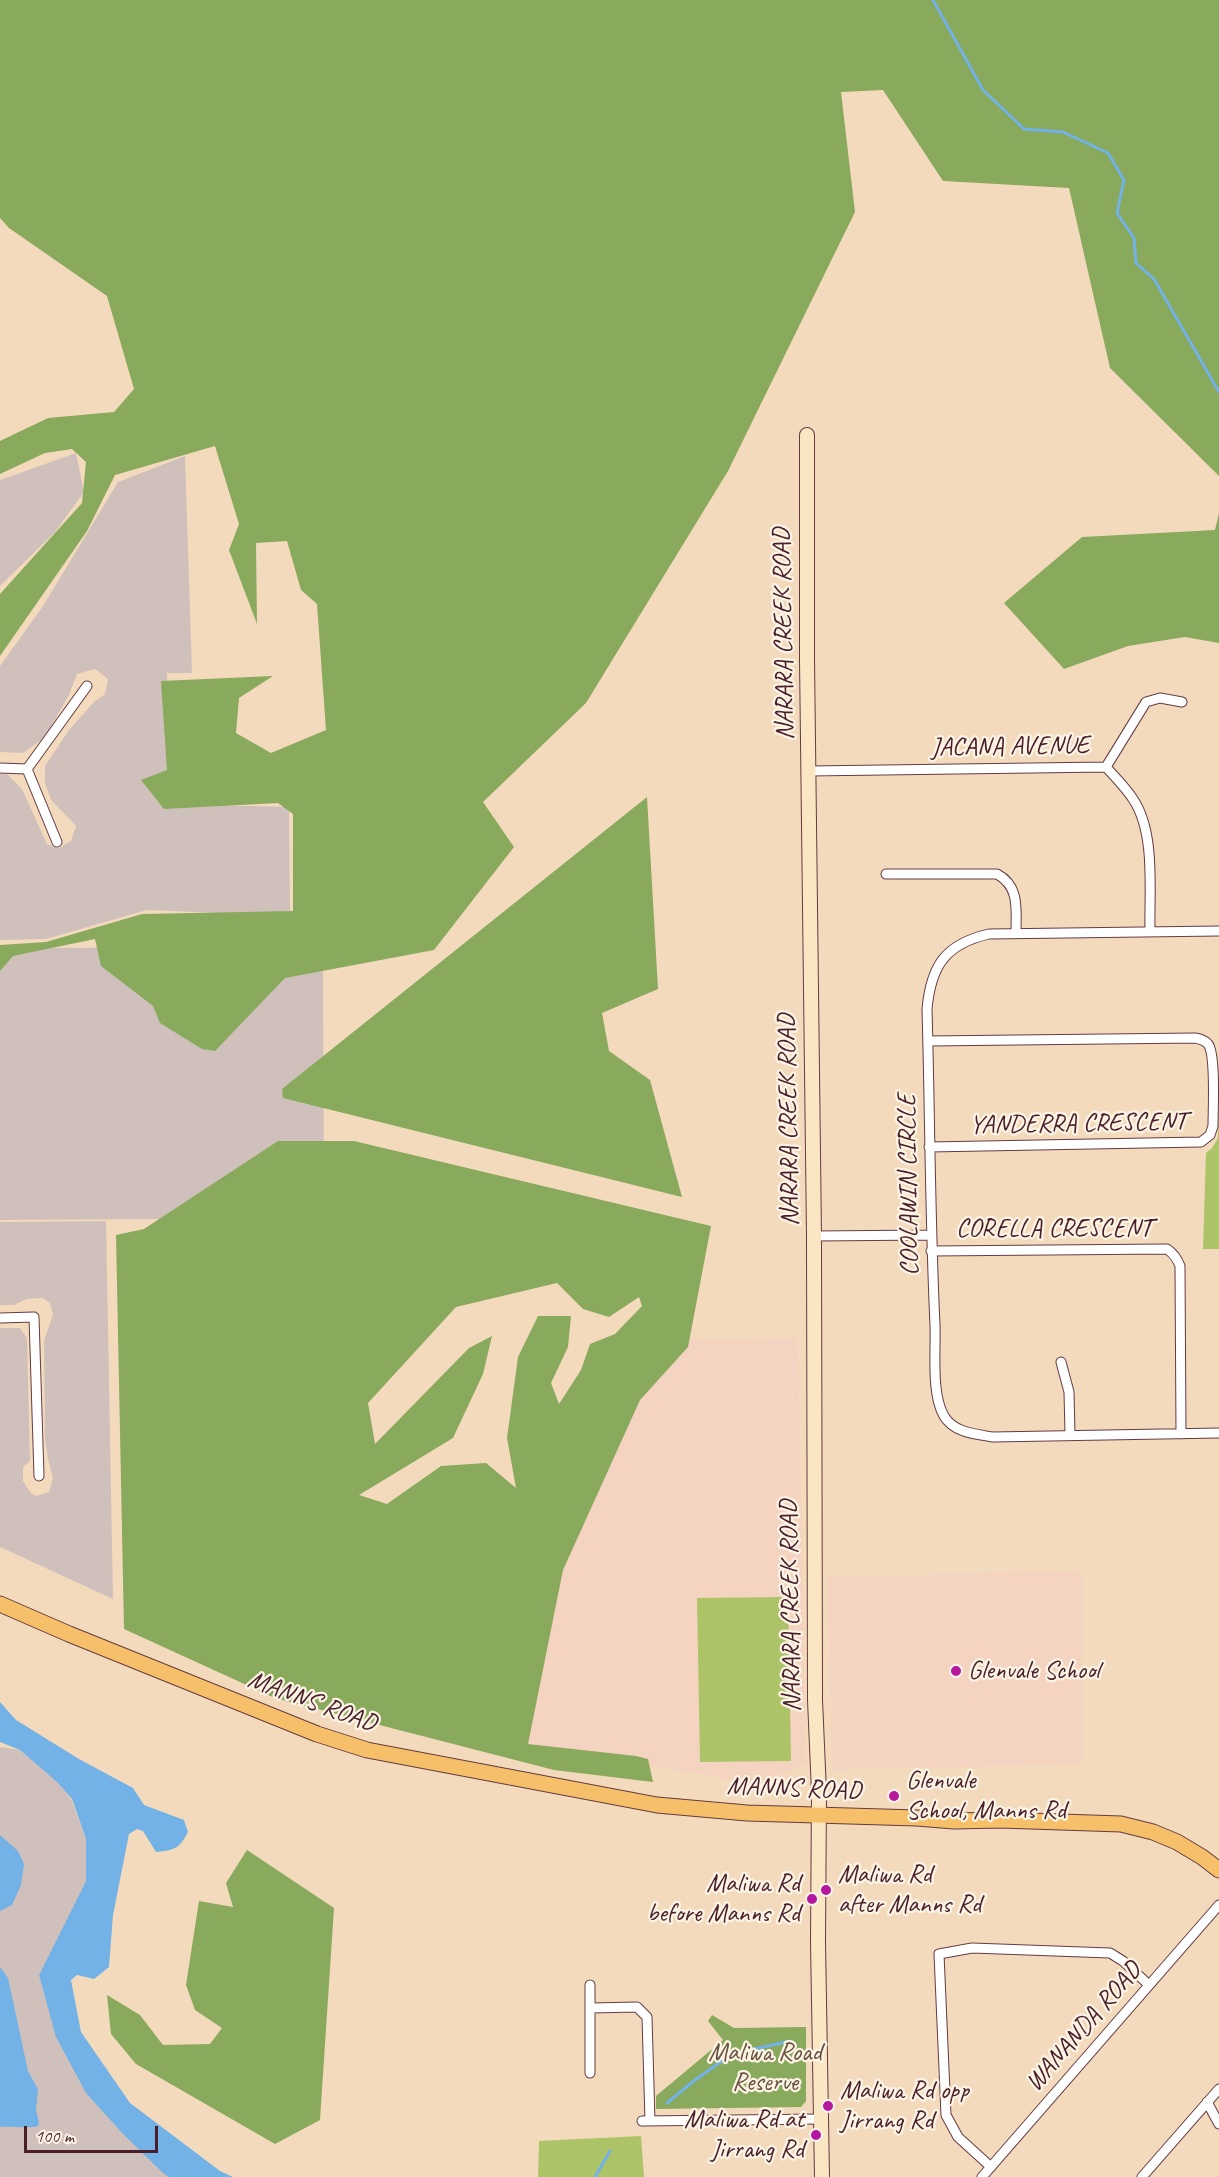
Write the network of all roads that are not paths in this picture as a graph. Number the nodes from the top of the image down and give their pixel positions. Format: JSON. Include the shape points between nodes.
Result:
{"nodes":[{"id":1,"x":807,"y":435,"type":"dead end"},
{"id":2,"x":87,"y":686,"type":"dead end"},
{"id":3,"x":1182,"y":702,"type":"dead end"},
{"id":4,"x":1106,"y":767,"type":"junction"},
{"id":5,"x":0,"y":768,"type":"edge"},
{"id":6,"x":27,"y":769,"type":"junction"},
{"id":7,"x":809,"y":771,"type":"junction"},
{"id":8,"x":57,"y":842,"type":"dead end"},
{"id":9,"x":886,"y":874,"type":"dead end"},
{"id":10,"x":1150,"y":931,"type":"junction"},
{"id":11,"x":1219,"y":931,"type":"edge"},
{"id":12,"x":1016,"y":933,"type":"junction"},
{"id":13,"x":928,"y":1041,"type":"junction"},
{"id":14,"x":929,"y":1147,"type":"junction"},
{"id":15,"x":931,"y":1235,"type":"junction"},
{"id":16,"x":814,"y":1236,"type":"junction"},
{"id":17,"x":931,"y":1251,"type":"junction"},
{"id":18,"x":0,"y":1318,"type":"edge"},
{"id":19,"x":1061,"y":1362,"type":"dead end"},
{"id":20,"x":1219,"y":1433,"type":"edge"},
{"id":21,"x":1070,"y":1434,"type":"junction"},
{"id":22,"x":1180,"y":1434,"type":"junction"},
{"id":23,"x":39,"y":1476,"type":"dead end"},
{"id":24,"x":0,"y":1604,"type":"edge"},
{"id":25,"x":818,"y":1811,"type":"junction"},
{"id":26,"x":1219,"y":1870,"type":"edge"},
{"id":27,"x":1219,"y":1905,"type":"edge"},
{"id":28,"x":590,"y":1985,"type":"dead end"},
{"id":29,"x":1149,"y":1985,"type":"junction"},
{"id":30,"x":591,"y":2008,"type":"junction"},
{"id":31,"x":590,"y":2073,"type":"dead end"},
{"id":32,"x":1219,"y":2089,"type":"edge"},
{"id":33,"x":1207,"y":2103,"type":"junction"},
{"id":34,"x":821,"y":2119,"type":"junction"},
{"id":35,"x":1219,"y":2124,"type":"edge"},
{"id":36,"x":991,"y":2167,"type":"junction"},
{"id":37,"x":822,"y":2177,"type":"edge"},
{"id":38,"x":982,"y":2177,"type":"edge"},
{"id":39,"x":1142,"y":2177,"type":"edge"}],
"edges":[{"from":1,"to":7,"type":"street","name":"NARARA CREEK ROAD"},
{"from":2,"to":6,"type":"street"},
{"from":3,"to":4,"type":"street","via":[[1160,698],[1146,702]]},
{"from":4,"to":7,"type":"street","name":"JACANA AVENUE"},
{"from":4,"to":10,"type":"street","name":"JACANA AVENUE","via":[[1133,799],[1144,822]]},
{"from":5,"to":6,"type":"street"},
{"from":6,"to":8,"type":"street"},
{"from":7,"to":16,"type":"street","name":"NARARA CREEK ROAD"},
{"from":9,"to":12,"type":"street","via":[[997,874],[1013,888]]},
{"from":10,"to":11,"type":"street","name":"COOLAWIN CIRCLE"},
{"from":10,"to":12,"type":"street","name":"COOLAWIN CIRCLE"},
{"from":12,"to":13,"type":"street","name":"COOLAWIN CIRCLE","via":[[976,937],[951,949],[940,960],[929,991]]},
{"from":13,"to":14,"type":"street","name":"COOLAWIN CIRCLE"},
{"from":13,"to":14,"type":"street","name":"YANDERRA CRESCENT","via":[[1195,1038],[1212,1050],[1213,1080],[1213,1126],[1201,1142]]},
{"from":14,"to":15,"type":"street","name":"COOLAWIN CIRCLE"},
{"from":15,"to":16,"type":"street"},
{"from":15,"to":17,"type":"street","name":"COOLAWIN CIRCLE"},
{"from":16,"to":25,"type":"street","name":"NARARA CREEK ROAD"},
{"from":17,"to":21,"type":"street","name":"COOLAWIN CIRCLE","via":[[937,1391],[944,1416],[954,1427],[993,1437]]},
{"from":17,"to":22,"type":"street","name":"CORELLA CRESCENT","via":[[1172,1252],[1180,1266]]},
{"from":18,"to":23,"type":"street","via":[[34,1317]]},
{"from":19,"to":21,"type":"street","via":[[1069,1392]]},
{"from":20,"to":22,"type":"street","name":"COOLAWIN CIRCLE"},
{"from":21,"to":22,"type":"street","name":"COOLAWIN CIRCLE"},
{"from":24,"to":25,"type":"main road","name":"MANNS ROAD","via":[[318,1734],[368,1750],[622,1798],[657,1797]]},
{"from":25,"to":26,"type":"main road","name":"MANNS ROAD","via":[[913,1808],[1000,1820],[1132,1826],[1177,1842]]},
{"from":25,"to":34,"type":"street","name":"NARARA CREEK ROAD"},
{"from":27,"to":29,"type":"street","name":"WANANDA ROAD"},
{"from":28,"to":30,"type":"street"},
{"from":29,"to":36,"type":"street","name":"WANANDA ROAD"},
{"from":29,"to":36,"type":"street","via":[[1110,1953],[972,1948],[939,1954],[946,2115],[958,2137]]},
{"from":30,"to":31,"type":"street"},
{"from":30,"to":34,"type":"street","via":[[637,2007],[647,2017],[646,2121]]},
{"from":32,"to":33,"type":"street"},
{"from":33,"to":35,"type":"street"},
{"from":33,"to":39,"type":"street"},
{"from":34,"to":37,"type":"street","name":"NARARA CREEK ROAD"},
{"from":36,"to":38,"type":"street","name":"WANANDA ROAD"}]}
